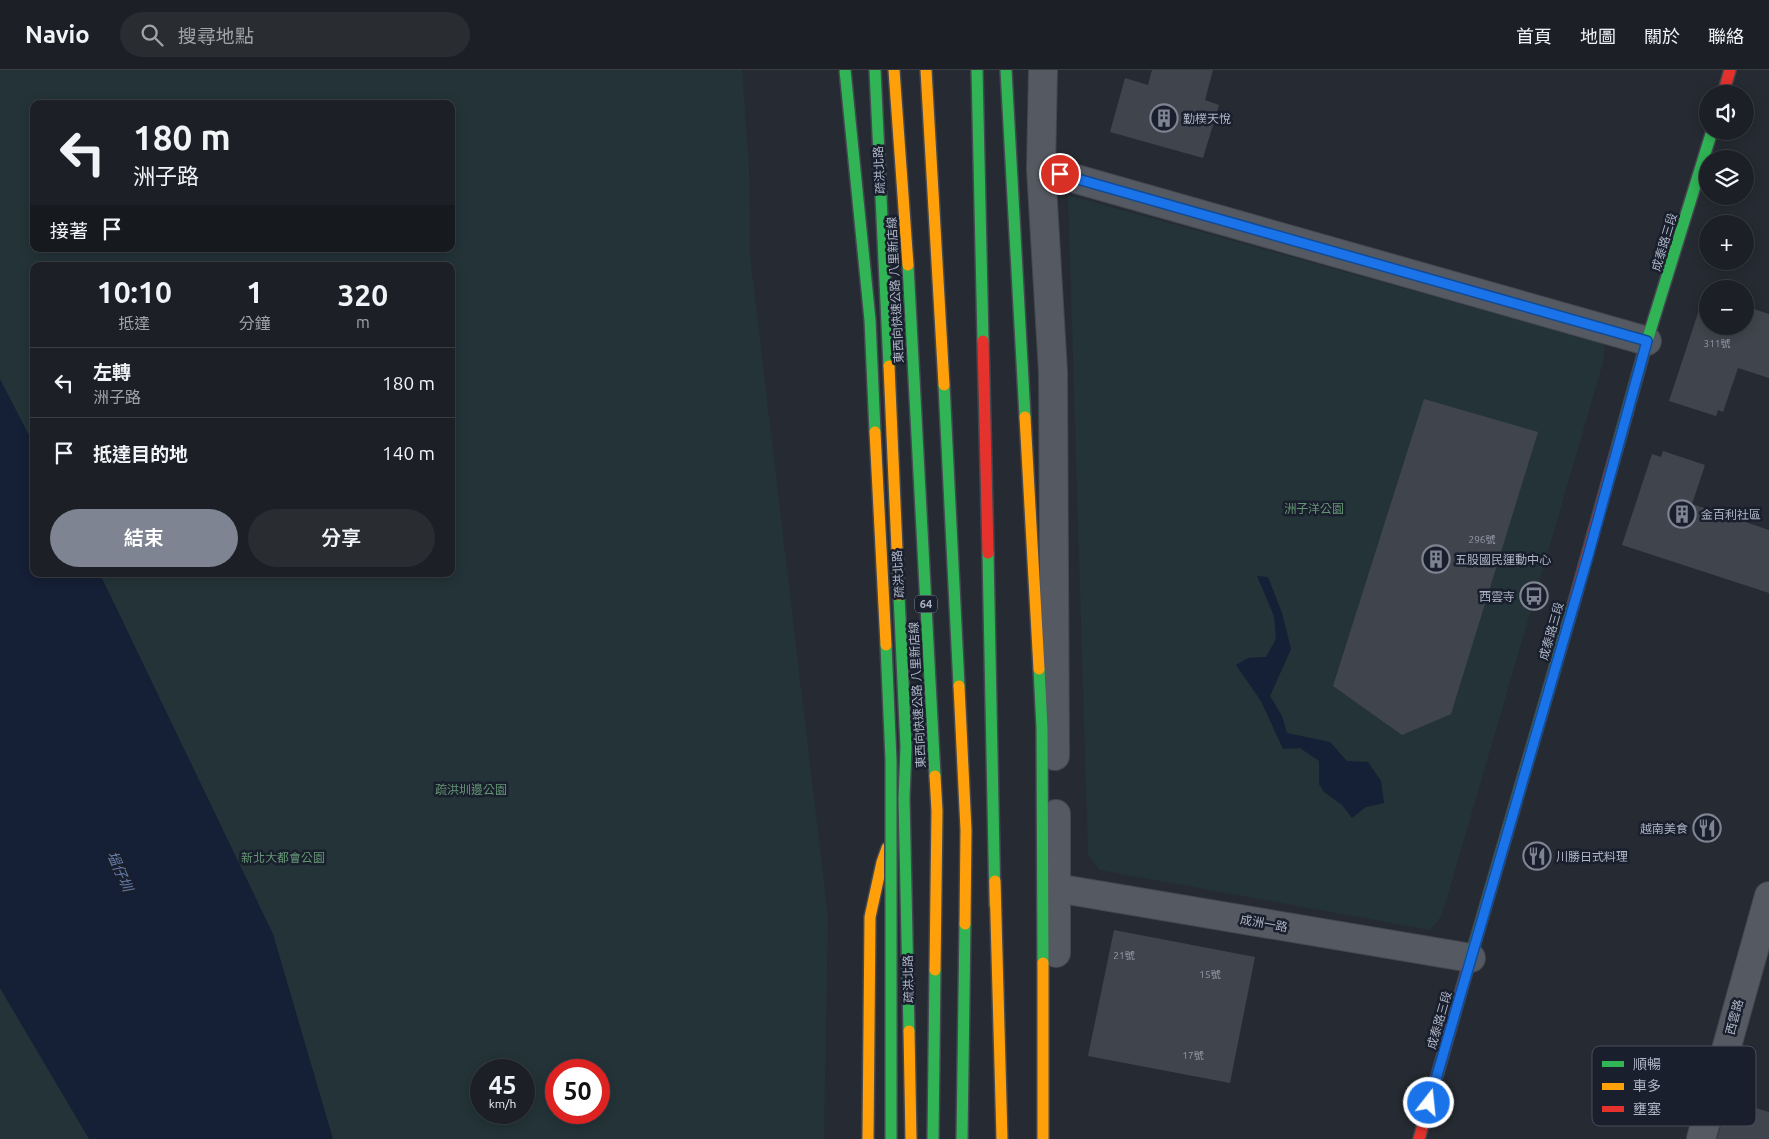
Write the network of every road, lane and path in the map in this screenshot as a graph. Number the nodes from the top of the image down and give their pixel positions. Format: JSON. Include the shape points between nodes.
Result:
{"nodes":[{"id":1,"x":845,"y":70,"type":"edge"},
{"id":2,"x":875,"y":70,"type":"edge"},
{"id":3,"x":894,"y":70,"type":"edge"},
{"id":4,"x":926,"y":70,"type":"edge"},
{"id":5,"x":977,"y":70,"type":"edge"},
{"id":6,"x":1006,"y":70,"type":"edge"},
{"id":7,"x":1042,"y":70,"type":"edge"},
{"id":8,"x":1730,"y":70,"type":"edge"},
{"id":9,"x":1726,"y":85,"type":"edge"},
{"id":10,"x":1709,"y":140,"type":"edge"},
{"id":11,"x":1041,"y":168,"type":"junction"},
{"id":12,"x":1647,"y":341,"type":"junction"},
{"id":13,"x":904,"y":798,"type":"junction"},
{"id":14,"x":995,"y":881,"type":"junction"},
{"id":15,"x":1056,"y":888,"type":"junction"},
{"id":16,"x":1769,"y":896,"type":"edge"},
{"id":17,"x":1471,"y":958,"type":"junction"},
{"id":18,"x":1727,"y":1046,"type":"edge"},
{"id":19,"x":989,"y":1109,"type":"dead end"},
{"id":20,"x":1705,"y":1126,"type":"edge"},
{"id":21,"x":868,"y":1139,"type":"edge"},
{"id":22,"x":891,"y":1139,"type":"edge"},
{"id":23,"x":911,"y":1139,"type":"edge"},
{"id":24,"x":934,"y":1139,"type":"edge"},
{"id":25,"x":962,"y":1139,"type":"edge"},
{"id":26,"x":1002,"y":1139,"type":"edge"},
{"id":27,"x":1043,"y":1139,"type":"edge"},
{"id":28,"x":1055,"y":1139,"type":"edge"},
{"id":29,"x":1418,"y":1139,"type":"edge"},
{"id":30,"x":1701,"y":1139,"type":"edge"}],
"edges":[{"from":1,"to":22,"type":"main road","bridge":true,"via":[[870,320],[892,760]]},
{"from":2,"to":13,"type":"main road","name":"疏洪北路","via":[[906,747]]},
{"from":3,"to":24,"type":"main road","name":"東西向快速公路 八里新店線","number":"64","via":[[938,811]]},
{"from":4,"to":25,"type":"main road","number":"64","via":[[966,830]]},
{"from":5,"to":14,"type":"main road"},
{"from":6,"to":27,"type":"main road","via":[[1042,728]]},
{"from":7,"to":11,"type":"street"},
{"from":8,"to":9,"type":"main road"},
{"from":10,"to":12,"type":"main road","name":"成泰路三段"},
{"from":11,"to":12,"type":"street"},
{"from":11,"to":15,"type":"street","via":[[1053,372]]},
{"from":12,"to":17,"type":"main road","name":"成泰路三段"},
{"from":13,"to":21,"type":"main road","via":[[882,862],[870,917]]},
{"from":13,"to":23,"type":"main road","name":"疏洪北路"},
{"from":14,"to":19,"type":"main road"},
{"from":14,"to":26,"type":"main road"},
{"from":15,"to":17,"type":"street","name":"成洲一路"},
{"from":15,"to":28,"type":"street"},
{"from":16,"to":18,"type":"street","name":"西雲路"},
{"from":17,"to":29,"type":"main road","name":"成泰路三段"},
{"from":20,"to":30,"type":"street","name":"西雲路"}]}
